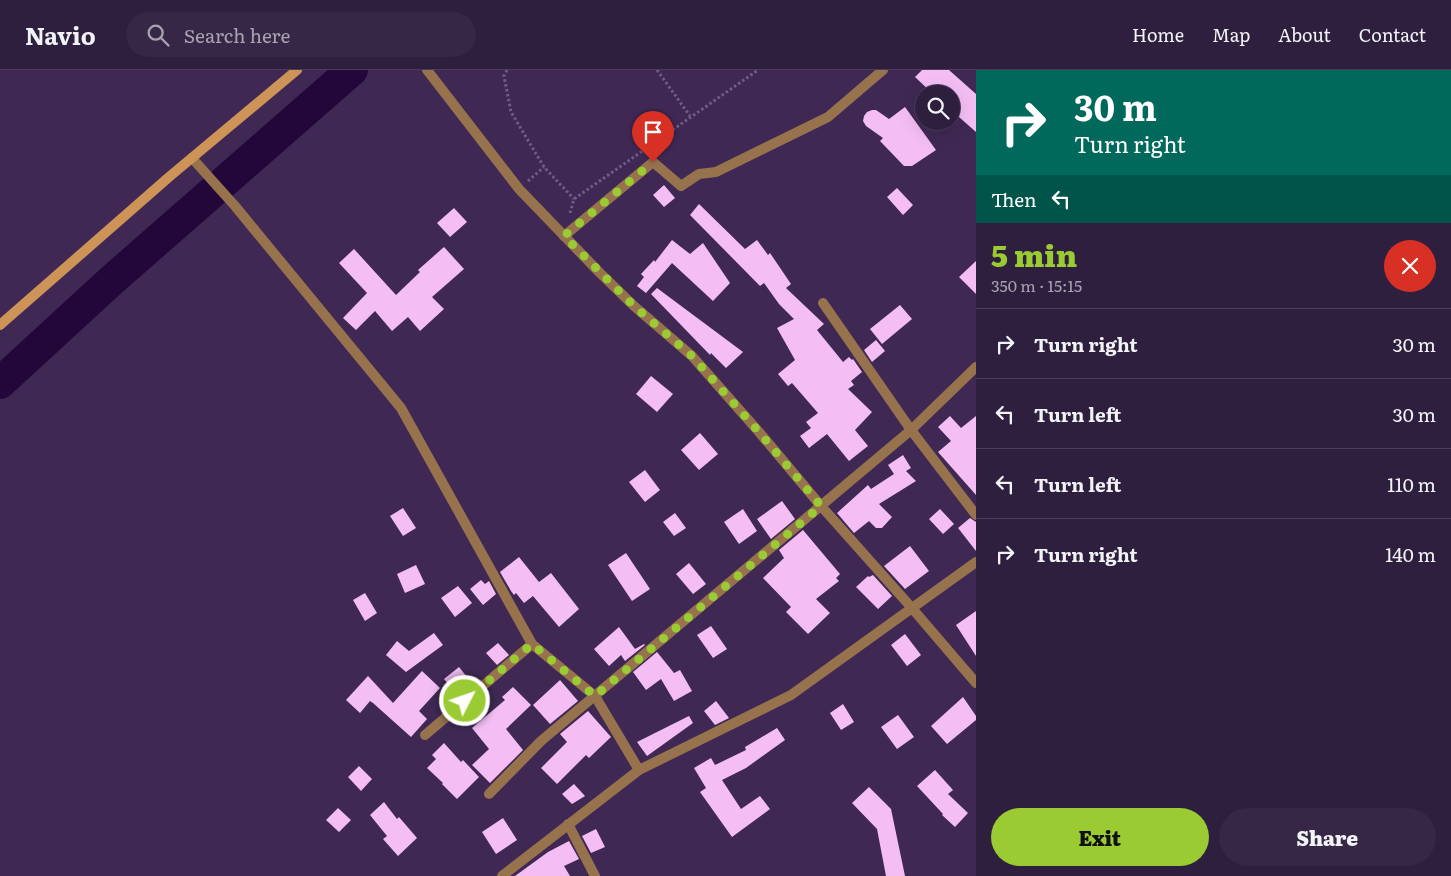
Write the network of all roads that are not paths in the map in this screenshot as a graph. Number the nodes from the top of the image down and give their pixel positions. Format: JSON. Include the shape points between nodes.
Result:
{"nodes":[{"id":1,"x":296,"y":70,"type":"edge"},
{"id":2,"x":428,"y":70,"type":"edge"},
{"id":3,"x":883,"y":70,"type":"edge"},
{"id":4,"x":192,"y":158,"type":"junction"},
{"id":5,"x":564,"y":236,"type":"junction"},
{"id":6,"x":823,"y":303,"type":"dead end"},
{"id":7,"x":0,"y":325,"type":"edge"},
{"id":8,"x":976,"y":367,"type":"edge"},
{"id":9,"x":911,"y":430,"type":"junction"},
{"id":10,"x":821,"y":506,"type":"junction"},
{"id":11,"x":976,"y":515,"type":"edge"},
{"id":12,"x":976,"y":562,"type":"edge"},
{"id":13,"x":911,"y":607,"type":"junction"},
{"id":14,"x":532,"y":644,"type":"junction"},
{"id":15,"x":976,"y":684,"type":"edge"},
{"id":16,"x":595,"y":696,"type":"junction"},
{"id":17,"x":425,"y":735,"type":"dead end"},
{"id":18,"x":639,"y":770,"type":"junction"},
{"id":19,"x":489,"y":794,"type":"dead end"},
{"id":20,"x":568,"y":824,"type":"junction"},
{"id":21,"x":502,"y":876,"type":"edge"},
{"id":22,"x":595,"y":876,"type":"edge"}],
"edges":[{"from":1,"to":4,"type":"street"},
{"from":2,"to":5,"type":"street","via":[[519,189]]},
{"from":3,"to":5,"type":"street","via":[[828,117],[716,172],[699,174],[681,186],[653,162]]},
{"from":4,"to":7,"type":"street"},
{"from":4,"to":14,"type":"street","via":[[401,408]]},
{"from":5,"to":10,"type":"street","via":[[634,306],[692,356]]},
{"from":6,"to":9,"type":"street"},
{"from":8,"to":9,"type":"street"},
{"from":9,"to":10,"type":"street"},
{"from":9,"to":11,"type":"street"},
{"from":10,"to":13,"type":"street"},
{"from":10,"to":16,"type":"street"},
{"from":12,"to":13,"type":"street"},
{"from":13,"to":15,"type":"street"},
{"from":13,"to":18,"type":"street","via":[[791,695]]},
{"from":14,"to":16,"type":"street"},
{"from":14,"to":17,"type":"street"},
{"from":16,"to":18,"type":"street"},
{"from":16,"to":19,"type":"street","via":[[541,740]]},
{"from":18,"to":20,"type":"street"},
{"from":20,"to":21,"type":"street"},
{"from":20,"to":22,"type":"street"}]}
